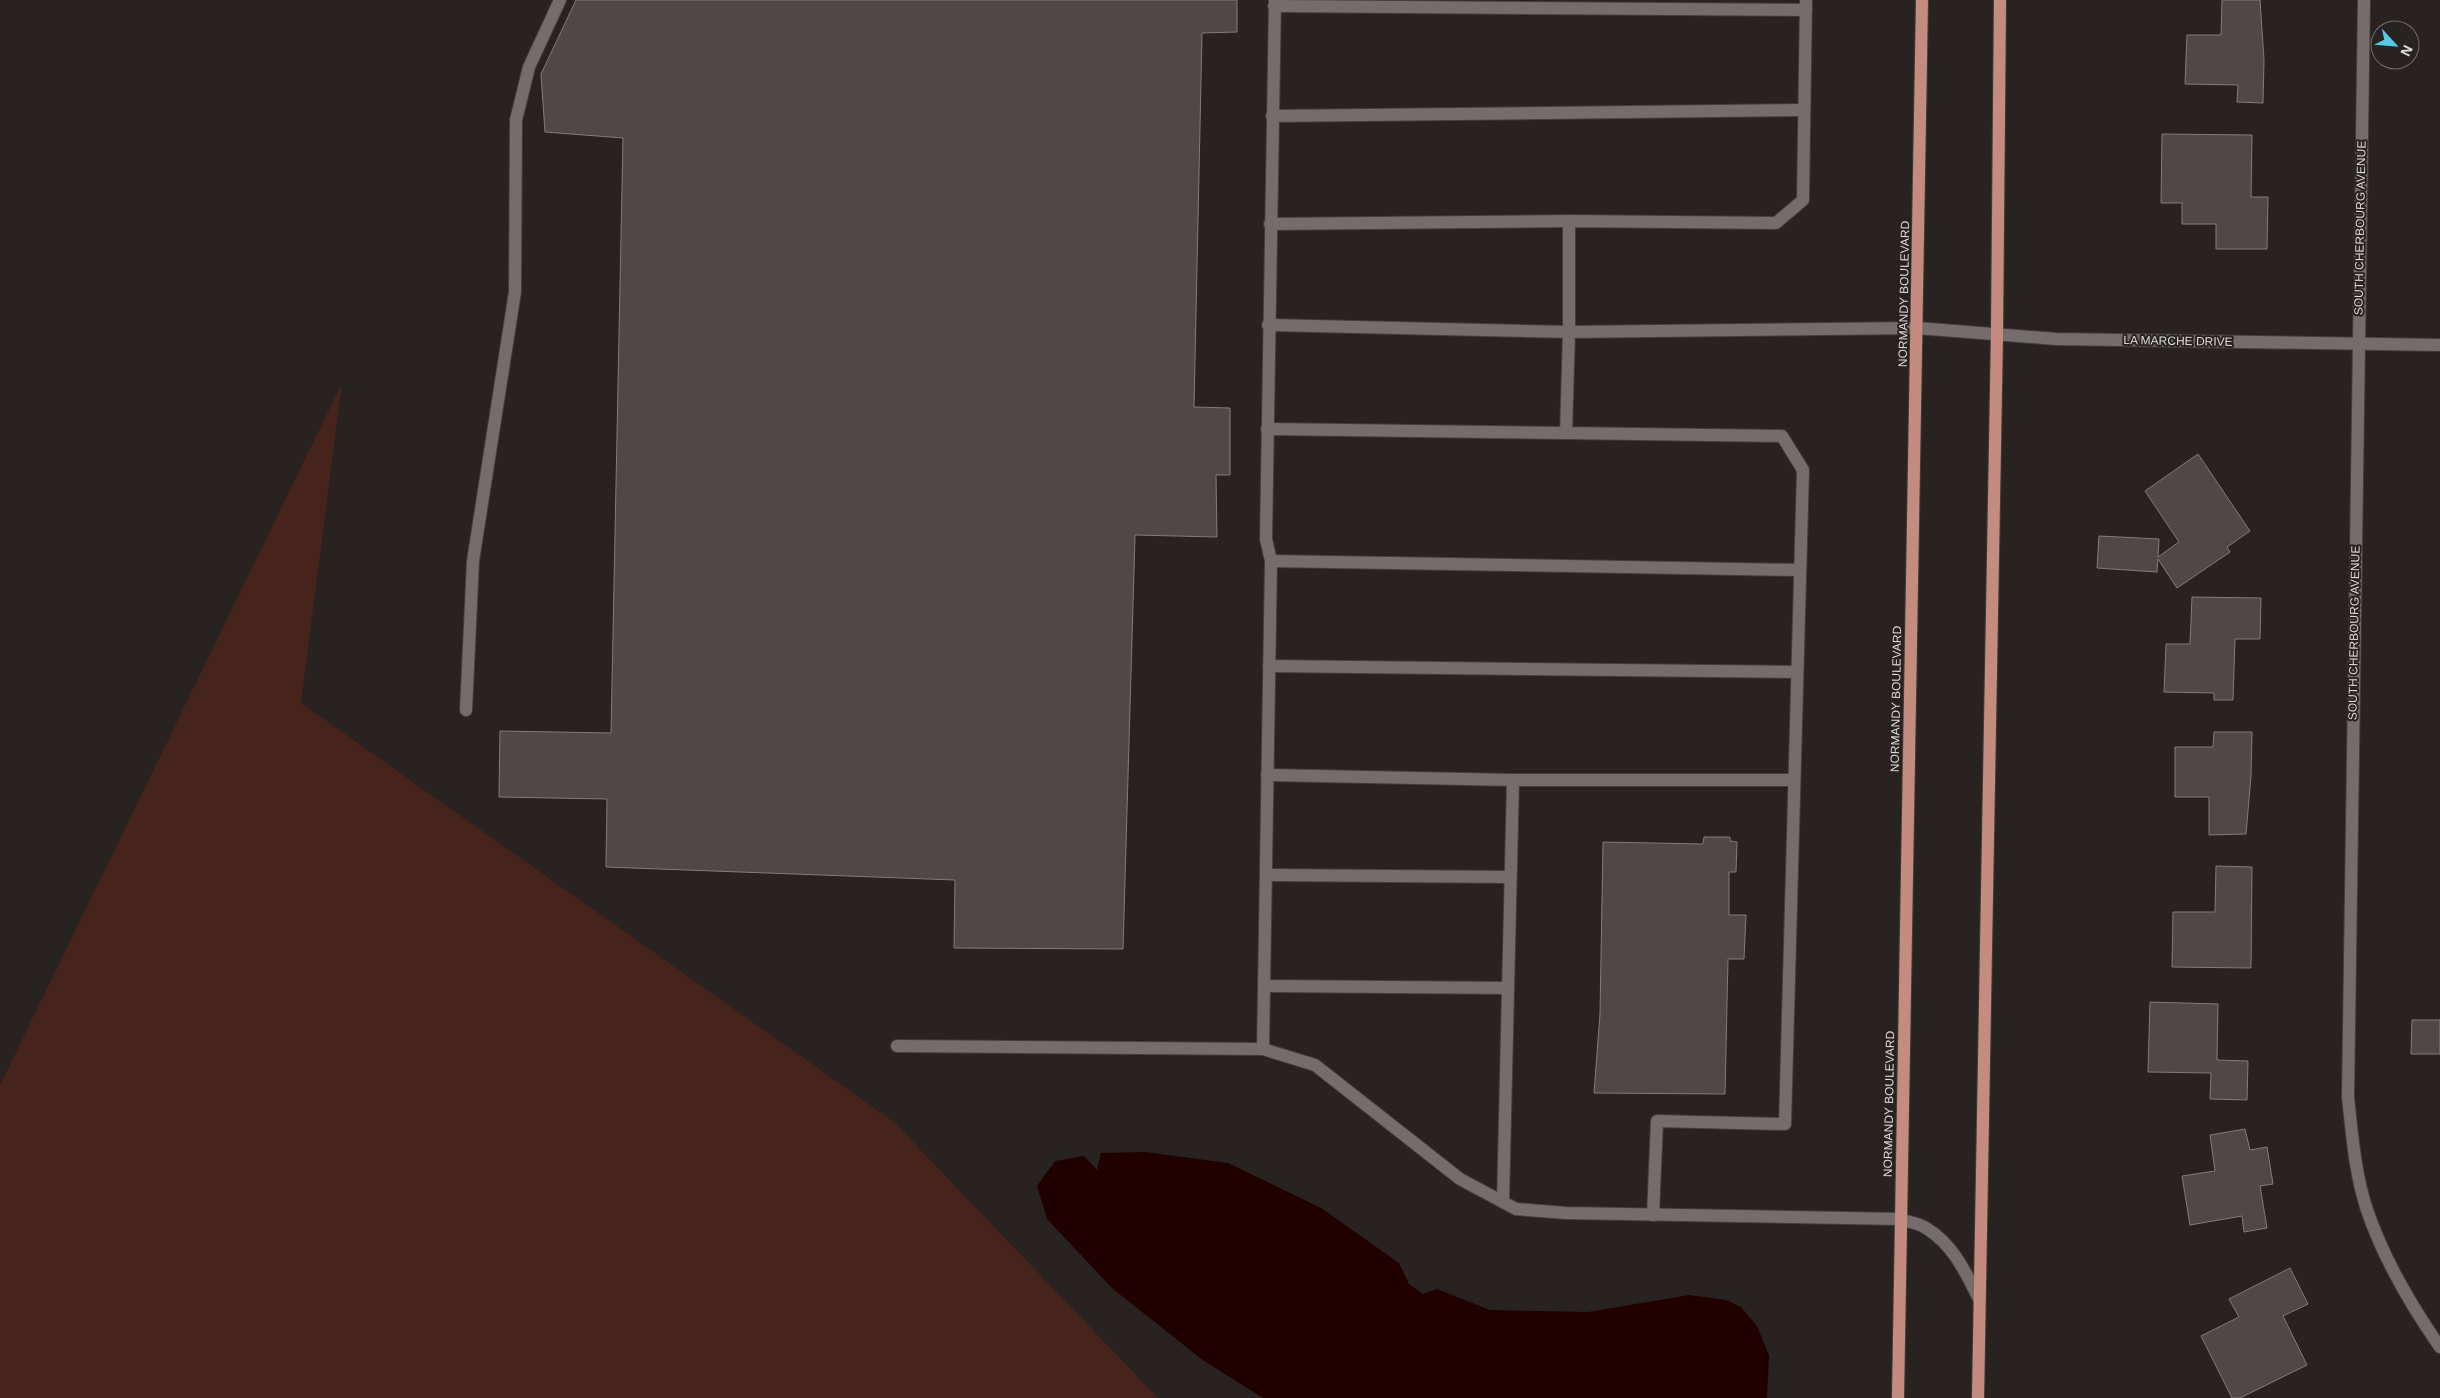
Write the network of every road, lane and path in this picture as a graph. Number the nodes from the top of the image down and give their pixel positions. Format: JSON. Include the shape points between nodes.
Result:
{"nodes":[{"id":1,"x":560,"y":0,"type":"edge"},
{"id":2,"x":1922,"y":0,"type":"edge"},
{"id":3,"x":2000,"y":0,"type":"edge"},
{"id":4,"x":2364,"y":0,"type":"edge"},
{"id":5,"x":1274,"y":3,"type":"edge"},
{"id":6,"x":1806,"y":5,"type":"edge"},
{"id":7,"x":1804,"y":110,"type":"junction"},
{"id":8,"x":1272,"y":116,"type":"junction"},
{"id":9,"x":1569,"y":221,"type":"junction"},
{"id":10,"x":1270,"y":224,"type":"junction"},
{"id":11,"x":1268,"y":325,"type":"junction"},
{"id":12,"x":1917,"y":328,"type":"junction"},
{"id":13,"x":1569,"y":332,"type":"junction"},
{"id":14,"x":1997,"y":334,"type":"junction"},
{"id":15,"x":2358,"y":343,"type":"junction"},
{"id":16,"x":2440,"y":345,"type":"edge"},
{"id":17,"x":1267,"y":429,"type":"junction"},
{"id":18,"x":1566,"y":433,"type":"junction"},
{"id":19,"x":1271,"y":561,"type":"junction"},
{"id":20,"x":1800,"y":570,"type":"junction"},
{"id":21,"x":1269,"y":666,"type":"junction"},
{"id":22,"x":1797,"y":672,"type":"junction"},
{"id":23,"x":466,"y":710,"type":"dead end"},
{"id":24,"x":1268,"y":775,"type":"junction"},
{"id":25,"x":1513,"y":780,"type":"junction"},
{"id":26,"x":1794,"y":780,"type":"junction"},
{"id":27,"x":1266,"y":875,"type":"junction"},
{"id":28,"x":1510,"y":876,"type":"junction"},
{"id":29,"x":1264,"y":986,"type":"junction"},
{"id":30,"x":1508,"y":988,"type":"junction"},
{"id":31,"x":897,"y":1046,"type":"dead end"},
{"id":32,"x":1264,"y":1049,"type":"junction"},
{"id":33,"x":1503,"y":1202,"type":"junction"},
{"id":34,"x":1653,"y":1215,"type":"junction"},
{"id":35,"x":1900,"y":1219,"type":"junction"},
{"id":36,"x":1979,"y":1299,"type":"junction"},
{"id":37,"x":2440,"y":1347,"type":"edge"},
{"id":38,"x":1898,"y":1398,"type":"edge"},
{"id":39,"x":1978,"y":1398,"type":"edge"}],
"edges":[{"from":1,"to":23,"type":"street","via":[[529,67],[516,120],[515,292],[473,561]]},
{"from":2,"to":12,"type":"main road","name":"NORMANDY BOULEVARD"},
{"from":3,"to":14,"type":"main road"},
{"from":4,"to":15,"type":"street","name":"SOUTH CHERBOURG AVENUE"},
{"from":5,"to":6,"type":"street"},
{"from":5,"to":8,"type":"street"},
{"from":6,"to":7,"type":"street"},
{"from":7,"to":8,"type":"street"},
{"from":7,"to":9,"type":"street","via":[[1803,200],[1776,223]]},
{"from":8,"to":10,"type":"street"},
{"from":9,"to":10,"type":"street"},
{"from":9,"to":13,"type":"street"},
{"from":10,"to":11,"type":"street"},
{"from":11,"to":13,"type":"street","name":"LA MARCHE DRIVE"},
{"from":11,"to":17,"type":"street"},
{"from":12,"to":13,"type":"street","name":"LA MARCHE DRIVE"},
{"from":12,"to":14,"type":"street","name":"LA MARCHE DRIVE"},
{"from":12,"to":35,"type":"main road","name":"NORMANDY BOULEVARD"},
{"from":13,"to":18,"type":"street"},
{"from":14,"to":15,"type":"street","name":"LA MARCHE DRIVE","via":[[2056,339]]},
{"from":14,"to":36,"type":"main road"},
{"from":15,"to":16,"type":"street","name":"LA MARCHE DRIVE"},
{"from":15,"to":37,"type":"street","name":"SOUTH CHERBOURG AVENUE","via":[[2348,1097],[2353,1144],[2366,1208],[2387,1261],[2410,1304]]},
{"from":17,"to":18,"type":"street"},
{"from":17,"to":19,"type":"street","via":[[1266,539]]},
{"from":18,"to":20,"type":"street","via":[[1782,436],[1803,470]]},
{"from":19,"to":20,"type":"street"},
{"from":19,"to":21,"type":"street"},
{"from":20,"to":22,"type":"street"},
{"from":21,"to":22,"type":"street"},
{"from":21,"to":24,"type":"street"},
{"from":22,"to":26,"type":"street"},
{"from":24,"to":25,"type":"street"},
{"from":24,"to":27,"type":"street"},
{"from":25,"to":26,"type":"street"},
{"from":25,"to":28,"type":"street"},
{"from":26,"to":34,"type":"street","via":[[1785,1124],[1657,1121]]},
{"from":27,"to":28,"type":"street"},
{"from":27,"to":29,"type":"street"},
{"from":28,"to":30,"type":"street"},
{"from":29,"to":30,"type":"street"},
{"from":29,"to":32,"type":"street"},
{"from":30,"to":33,"type":"street"},
{"from":31,"to":32,"type":"street"},
{"from":32,"to":33,"type":"street","via":[[1316,1065],[1460,1179]]},
{"from":33,"to":34,"type":"street","via":[[1516,1209]]},
{"from":34,"to":35,"type":"street"},
{"from":35,"to":36,"type":"street","via":[[1925,1227],[1949,1247]]},
{"from":35,"to":38,"type":"main road","name":"NORMANDY BOULEVARD"},
{"from":36,"to":39,"type":"main road"}]}
